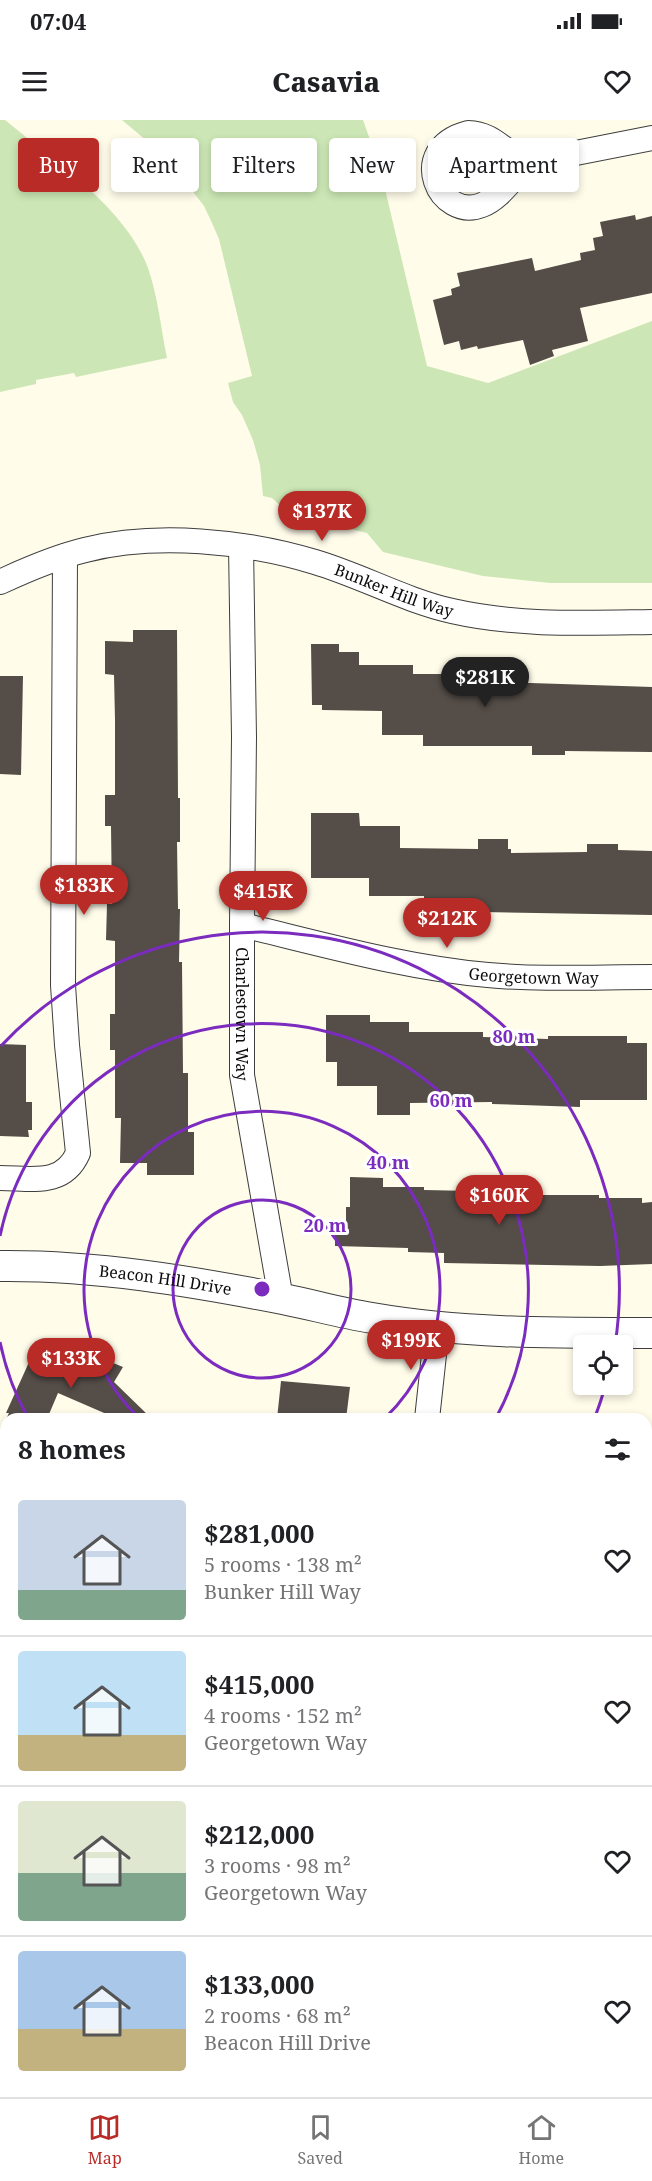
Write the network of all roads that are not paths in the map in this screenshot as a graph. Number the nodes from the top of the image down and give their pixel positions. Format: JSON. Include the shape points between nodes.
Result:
{"nodes":[{"id":1,"x":652,"y":138,"type":"edge"},
{"id":2,"x":579,"y":152,"type":"edge"},
{"id":3,"x":241,"y":546,"type":"junction"},
{"id":4,"x":65,"y":556,"type":"junction"},
{"id":5,"x":0,"y":582,"type":"edge"},
{"id":6,"x":652,"y":622,"type":"edge"},
{"id":7,"x":242,"y":925,"type":"junction"},
{"id":8,"x":652,"y":976,"type":"edge"},
{"id":9,"x":0,"y":1178,"type":"edge"},
{"id":10,"x":0,"y":1266,"type":"edge"},
{"id":11,"x":281,"y":1299,"type":"junction"},
{"id":12,"x":437,"y":1327,"type":"junction"},
{"id":13,"x":652,"y":1333,"type":"edge"},
{"id":14,"x":428,"y":1413,"type":"edge"}],
"edges":[{"from":1,"to":2,"type":"street"},
{"from":3,"to":4,"type":"street","name":"Bunker Hill Way","via":[[141,542]]},
{"from":3,"to":6,"type":"street","name":"Bunker Hill Way","via":[[315,562],[416,602],[488,618],[543,623]]},
{"from":3,"to":7,"type":"street","name":"Charlestown Way"},
{"from":4,"to":5,"type":"street","name":"Bunker Hill Way"},
{"from":4,"to":9,"type":"street","via":[[63,985],[78,1153],[70,1167],[53,1177]]},
{"from":7,"to":8,"type":"street","name":"Georgetown Way","via":[[438,969],[477,974],[542,978]]},
{"from":7,"to":11,"type":"street","name":"Charlestown Way","via":[[242,1075]]},
{"from":10,"to":11,"type":"street","name":"Beacon Hill Drive","via":[[154,1276]]},
{"from":11,"to":12,"type":"street","name":"Beacon Hill Drive"},
{"from":12,"to":13,"type":"street","name":"Beacon Hill Drive"},
{"from":12,"to":14,"type":"street"}]}
